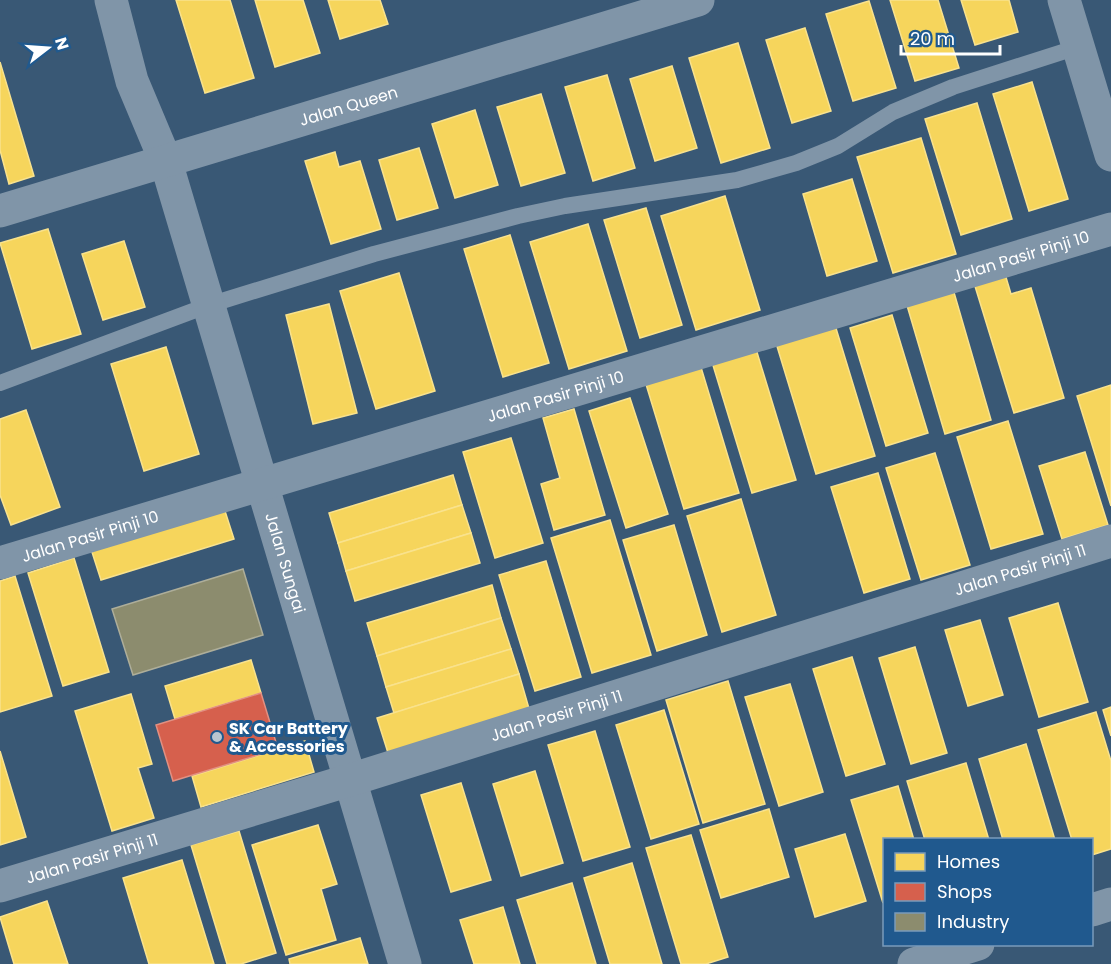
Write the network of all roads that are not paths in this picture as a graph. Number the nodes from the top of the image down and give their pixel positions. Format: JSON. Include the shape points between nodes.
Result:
{"nodes":[{"id":1,"x":111,"y":0,"type":"edge"},
{"id":2,"x":698,"y":0,"type":"edge"},
{"id":3,"x":1064,"y":0,"type":"edge"},
{"id":4,"x":1078,"y":47,"type":"junction"},
{"id":5,"x":1111,"y":155,"type":"edge"},
{"id":6,"x":166,"y":162,"type":"junction"},
{"id":7,"x":0,"y":211,"type":"edge"},
{"id":8,"x":1111,"y":229,"type":"edge"},
{"id":9,"x":209,"y":305,"type":"junction"},
{"id":10,"x":0,"y":383,"type":"edge"},
{"id":11,"x":262,"y":485,"type":"junction"},
{"id":12,"x":1111,"y":541,"type":"edge"},
{"id":13,"x":0,"y":563,"type":"edge"},
{"id":14,"x":350,"y":780,"type":"junction"},
{"id":15,"x":0,"y":886,"type":"edge"},
{"id":16,"x":1111,"y":904,"type":"edge"},
{"id":17,"x":1093,"y":910,"type":"edge"},
{"id":18,"x":975,"y":946,"type":"edge"},
{"id":19,"x":405,"y":964,"type":"edge"},
{"id":20,"x":914,"y":964,"type":"edge"}],
"edges":[{"from":1,"to":6,"type":"street","name":"Jalan Sungai","via":[[132,81]]},
{"from":2,"to":6,"type":"street","name":"Jalan Queen"},
{"from":3,"to":4,"type":"street"},
{"from":4,"to":5,"type":"street"},
{"from":4,"to":9,"type":"lane","via":[[953,87],[893,112],[838,146],[796,163],[737,180],[518,216],[374,254]]},
{"from":6,"to":7,"type":"street","name":"Jalan Queen"},
{"from":6,"to":9,"type":"street","name":"Jalan Sungai"},
{"from":8,"to":11,"type":"street","name":"Jalan Pasir Pinji 10"},
{"from":9,"to":10,"type":"lane"},
{"from":9,"to":11,"type":"street","name":"Jalan Sungai"},
{"from":11,"to":13,"type":"street","name":"Jalan Pasir Pinji 10"},
{"from":11,"to":14,"type":"street","name":"Jalan Sungai"},
{"from":12,"to":14,"type":"street","name":"Jalan Pasir Pinji 11"},
{"from":14,"to":15,"type":"street","name":"Jalan Pasir Pinji 11"},
{"from":14,"to":19,"type":"street","name":"Jalan Sungai"},
{"from":16,"to":17,"type":"street"},
{"from":18,"to":20,"type":"street"}]}
